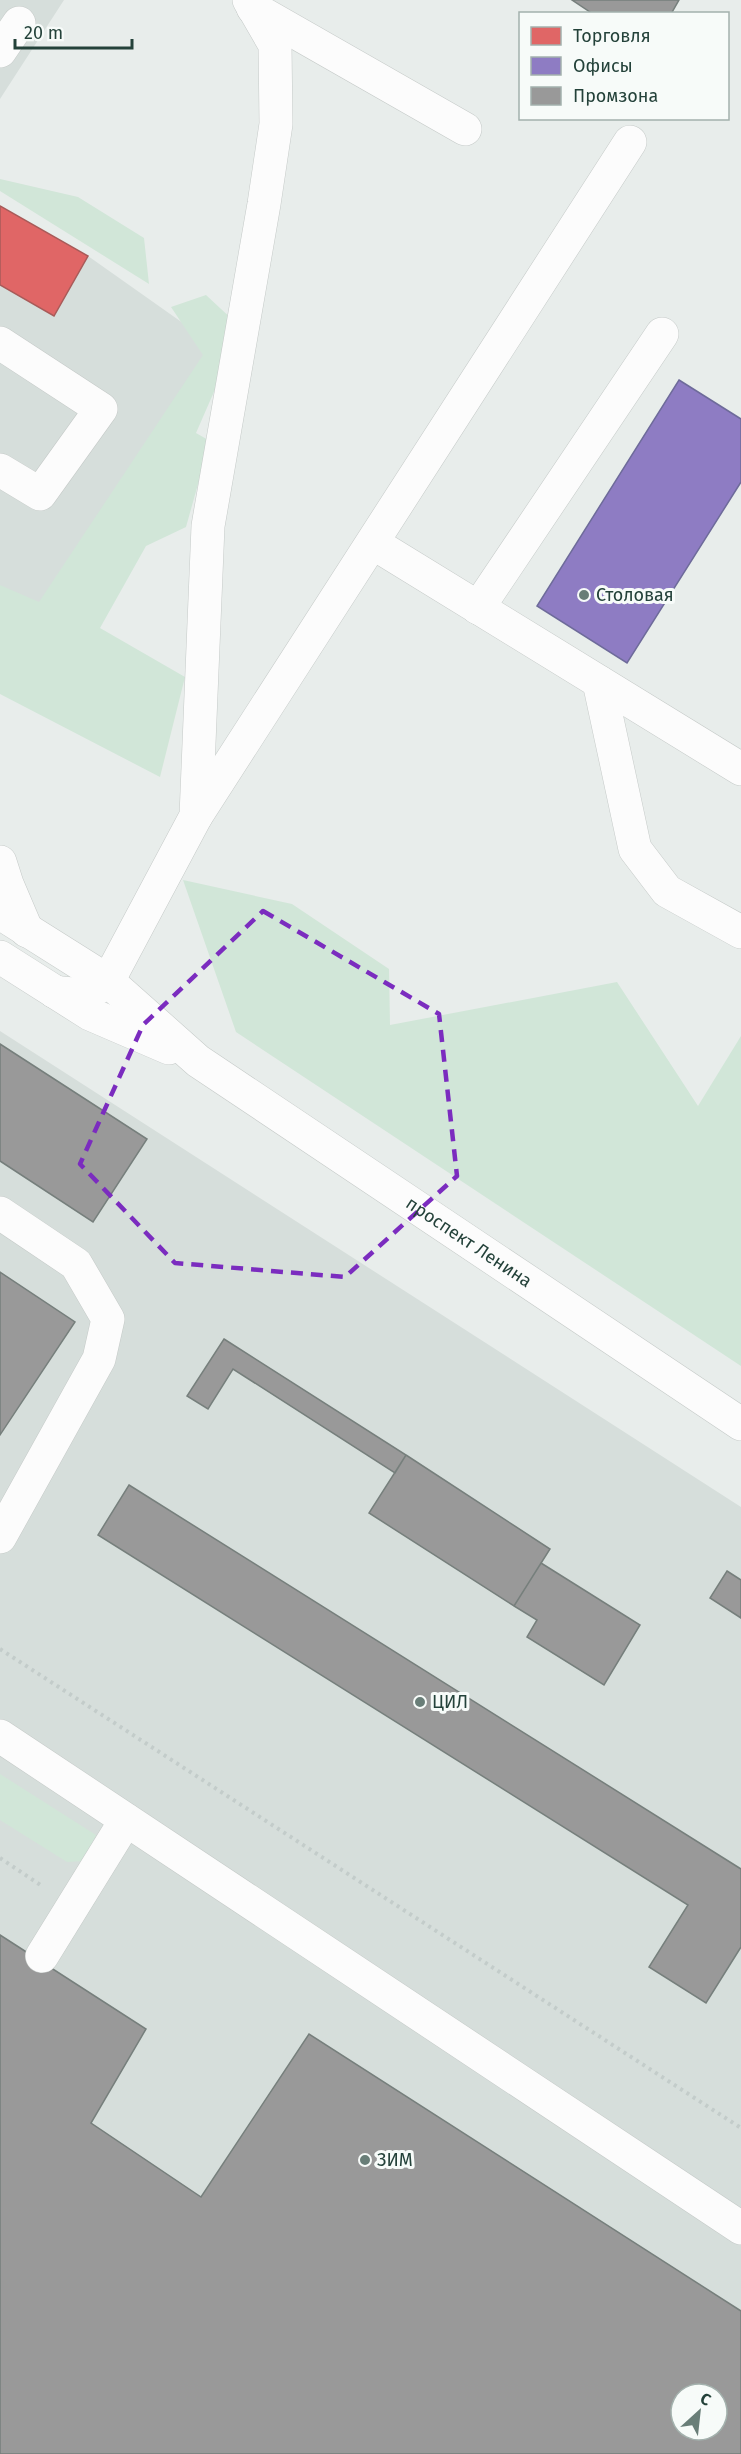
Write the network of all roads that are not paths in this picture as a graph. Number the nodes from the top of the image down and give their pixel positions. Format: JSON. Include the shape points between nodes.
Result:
{"nodes":[{"id":1,"x":253,"y":3,"type":"edge"},
{"id":2,"x":19,"y":23,"type":"dead end"},
{"id":3,"x":0,"y":51,"type":"edge"},
{"id":4,"x":465,"y":129,"type":"dead end"},
{"id":5,"x":630,"y":142,"type":"dead end"},
{"id":6,"x":662,"y":334,"type":"dead end"},
{"id":7,"x":0,"y":343,"type":"edge"},
{"id":8,"x":0,"y":470,"type":"edge"},
{"id":9,"x":373,"y":543,"type":"junction"},
{"id":10,"x":478,"y":608,"type":"junction"},
{"id":11,"x":599,"y":682,"type":"junction"},
{"id":12,"x":741,"y":769,"type":"edge"},
{"id":13,"x":196,"y":816,"type":"junction"},
{"id":14,"x":2,"y":889,"type":"edge"},
{"id":15,"x":741,"y":932,"type":"edge"},
{"id":16,"x":0,"y":957,"type":"edge"},
{"id":17,"x":108,"y":981,"type":"junction"},
{"id":18,"x":55,"y":992,"type":"junction"},
{"id":19,"x":198,"y":1061,"type":"junction"},
{"id":20,"x":0,"y":1213,"type":"edge"},
{"id":21,"x":741,"y":1424,"type":"edge"},
{"id":22,"x":0,"y":1537,"type":"edge"},
{"id":23,"x":0,"y":1736,"type":"edge"},
{"id":24,"x":126,"y":1820,"type":"junction"},
{"id":25,"x":42,"y":1956,"type":"dead end"},
{"id":26,"x":741,"y":2228,"type":"edge"}],
"edges":[{"from":1,"to":4,"type":"street"},
{"from":1,"to":13,"type":"street","via":[[275,45],[276,124],[208,526]]},
{"from":2,"to":3,"type":"street"},
{"from":5,"to":9,"type":"street"},
{"from":6,"to":10,"type":"street"},
{"from":7,"to":8,"type":"street","via":[[101,409],[40,494]]},
{"from":9,"to":10,"type":"street"},
{"from":9,"to":13,"type":"street"},
{"from":10,"to":11,"type":"street"},
{"from":11,"to":12,"type":"street"},
{"from":11,"to":15,"type":"street","via":[[635,849],[667,891]]},
{"from":13,"to":17,"type":"street"},
{"from":14,"to":17,"type":"street","name":"проспект Ленина","via":[[27,932]]},
{"from":16,"to":18,"type":"street","name":"проспект Ленина"},
{"from":17,"to":18,"type":"street","via":[[96,991],[79,995]]},
{"from":17,"to":19,"type":"street","name":"проспект Ленина"},
{"from":18,"to":19,"type":"street","name":"проспект Ленина","via":[[90,1014]]},
{"from":19,"to":21,"type":"street","name":"проспект Ленина"},
{"from":20,"to":22,"type":"street","via":[[76,1264],[108,1319],[99,1359]]},
{"from":23,"to":24,"type":"street"},
{"from":24,"to":25,"type":"street"},
{"from":24,"to":26,"type":"street"}]}
